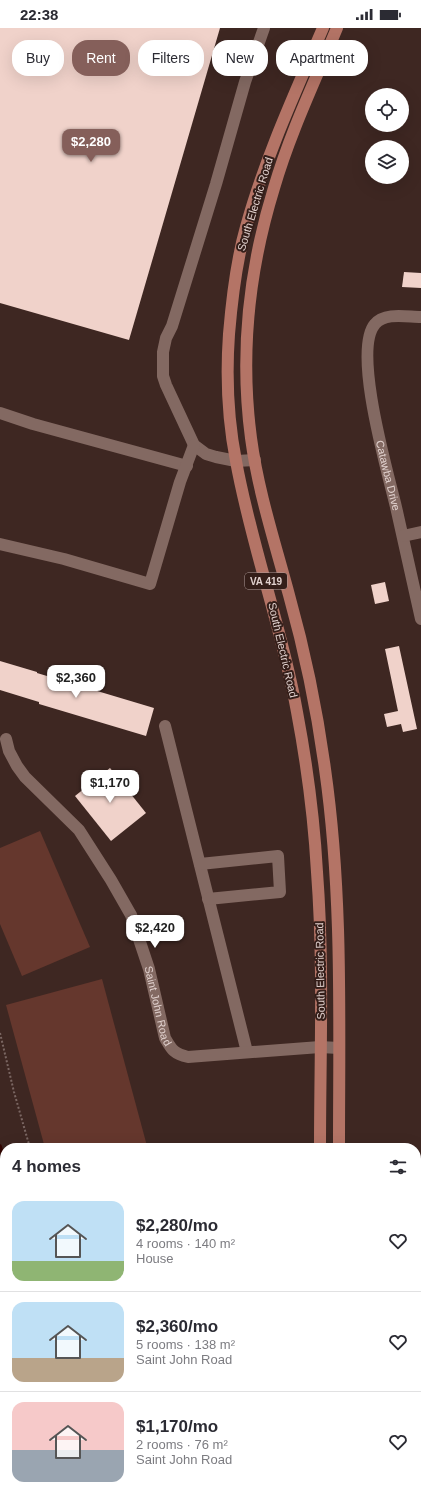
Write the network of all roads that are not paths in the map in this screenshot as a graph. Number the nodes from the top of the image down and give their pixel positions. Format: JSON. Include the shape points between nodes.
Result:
{"nodes":[{"id":1,"x":264,"y":28,"type":"edge"},
{"id":2,"x":323,"y":28,"type":"edge"},
{"id":3,"x":337,"y":28,"type":"edge"},
{"id":4,"x":421,"y":317,"type":"edge"},
{"id":5,"x":0,"y":413,"type":"edge"},
{"id":6,"x":194,"y":445,"type":"junction"},
{"id":7,"x":255,"y":460,"type":"junction"},
{"id":8,"x":236,"y":461,"type":"junction"},
{"id":9,"x":187,"y":466,"type":"junction"},
{"id":10,"x":421,"y":532,"type":"edge"},
{"id":11,"x":403,"y":536,"type":"junction"},
{"id":12,"x":0,"y":544,"type":"edge"},
{"id":13,"x":421,"y":619,"type":"edge"},
{"id":14,"x":165,"y":726,"type":"dead end"},
{"id":15,"x":6,"y":739,"type":"dead end"},
{"id":16,"x":200,"y":864,"type":"junction"},
{"id":17,"x":208,"y":899,"type":"junction"},
{"id":18,"x":320,"y":1047,"type":"junction"},
{"id":19,"x":339,"y":1048,"type":"junction"},
{"id":20,"x":247,"y":1052,"type":"junction"},
{"id":21,"x":320,"y":1143,"type":"edge"},
{"id":22,"x":339,"y":1143,"type":"edge"}],
"edges":[{"from":1,"to":6,"type":"street","via":[[245,82],[163,352],[166,385]]},
{"from":2,"to":8,"type":"main road","name":"South Electric Road","number":"VA 419","via":[[261,179],[239,256],[233,294],[228,363],[229,400]]},
{"from":3,"to":7,"type":"main road","name":"South Electric Road","number":"VA 419","via":[[274,185],[255,260],[247,355],[248,402]]},
{"from":4,"to":11,"type":"street","name":"Catawba Drive","via":[[387,317],[378,320],[370,331],[368,348],[370,396]]},
{"from":5,"to":9,"type":"street"},
{"from":6,"to":8,"type":"street","via":[[206,454]]},
{"from":6,"to":9,"type":"street"},
{"from":7,"to":8,"type":"street"},
{"from":7,"to":19,"type":"main road","name":"South Electric Road","number":"VA 419","via":[[309,677],[325,770],[337,890]]},
{"from":8,"to":18,"type":"main road","name":"South Electric Road","number":"VA 419","via":[[281,637],[304,756],[317,872]]},
{"from":9,"to":12,"type":"street","via":[[150,584]]},
{"from":10,"to":11,"type":"street"},
{"from":11,"to":13,"type":"street","name":"Catawba Drive"},
{"from":14,"to":16,"type":"street"},
{"from":15,"to":20,"type":"street","name":"Saint John Road","via":[[9,751],[25,777],[79,830],[131,915],[149,969],[165,1038],[170,1048],[177,1054],[188,1057]]},
{"from":16,"to":17,"type":"street"},
{"from":16,"to":17,"type":"street","via":[[278,856],[280,892]]},
{"from":17,"to":20,"type":"street"},
{"from":18,"to":19,"type":"street","name":"Saint John Road"},
{"from":18,"to":20,"type":"street","name":"Saint John Road"},
{"from":18,"to":21,"type":"main road","name":"South Electric Road","number":"VA 419"},
{"from":19,"to":22,"type":"main road","name":"South Electric Road","number":"VA 419"}]}
